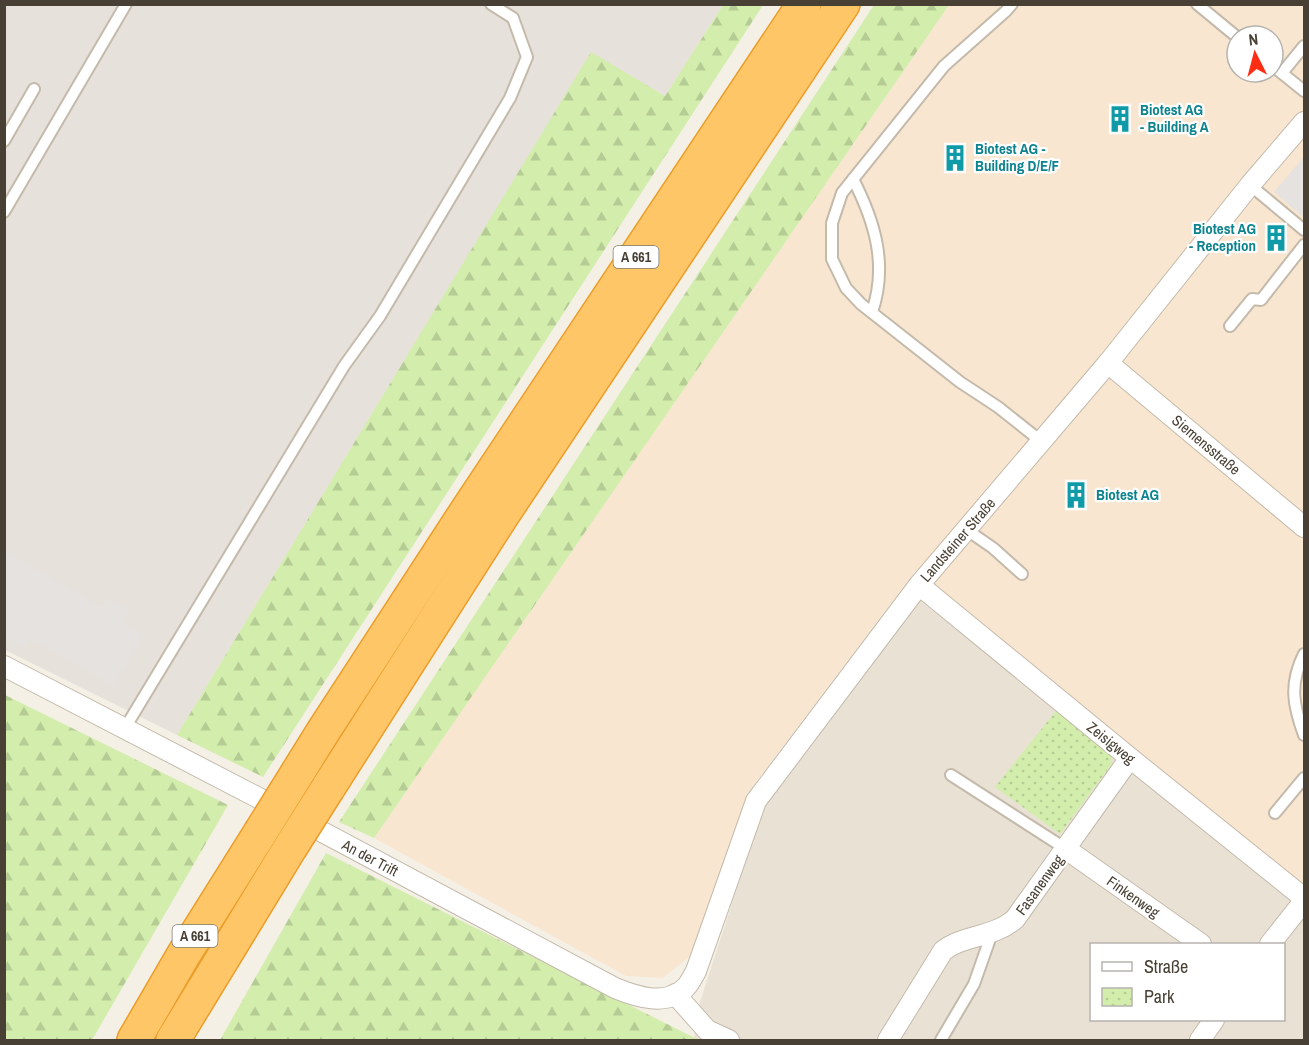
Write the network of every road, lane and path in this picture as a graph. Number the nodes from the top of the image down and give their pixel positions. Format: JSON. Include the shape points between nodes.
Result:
{"nodes":[{"id":1,"x":126,"y":4,"type":"edge"},
{"id":2,"x":490,"y":4,"type":"edge"},
{"id":3,"x":804,"y":4,"type":"edge"},
{"id":4,"x":843,"y":4,"type":"edge"},
{"id":5,"x":1012,"y":4,"type":"edge"},
{"id":6,"x":1197,"y":4,"type":"edge"},
{"id":7,"x":1225,"y":27,"type":"edge"},
{"id":8,"x":1305,"y":46,"type":"edge"},
{"id":9,"x":1285,"y":69,"type":"edge"},
{"id":10,"x":1285,"y":75,"type":"edge"},
{"id":11,"x":34,"y":89,"type":"dead end"},
{"id":12,"x":1305,"y":91,"type":"edge"},
{"id":13,"x":1305,"y":122,"type":"edge"},
{"id":14,"x":4,"y":141,"type":"edge"},
{"id":15,"x":853,"y":179,"type":"junction"},
{"id":16,"x":1250,"y":185,"type":"junction"},
{"id":17,"x":4,"y":212,"type":"edge"},
{"id":18,"x":1305,"y":230,"type":"edge"},
{"id":19,"x":1305,"y":245,"type":"edge"},
{"id":20,"x":872,"y":312,"type":"junction"},
{"id":21,"x":1230,"y":326,"type":"dead end"},
{"id":22,"x":1108,"y":363,"type":"junction"},
{"id":23,"x":1041,"y":442,"type":"junction"},
{"id":24,"x":1305,"y":527,"type":"edge"},
{"id":25,"x":967,"y":530,"type":"junction"},
{"id":26,"x":1022,"y":574,"type":"dead end"},
{"id":27,"x":919,"y":585,"type":"junction"},
{"id":28,"x":1305,"y":654,"type":"edge"},
{"id":29,"x":4,"y":666,"type":"edge"},
{"id":30,"x":125,"y":728,"type":"junction"},
{"id":31,"x":1305,"y":735,"type":"edge"},
{"id":32,"x":1130,"y":759,"type":"junction"},
{"id":33,"x":951,"y":775,"type":"dead end"},
{"id":34,"x":1305,"y":778,"type":"edge"},
{"id":35,"x":1275,"y":813,"type":"dead end"},
{"id":36,"x":1066,"y":849,"type":"junction"},
{"id":37,"x":1305,"y":900,"type":"edge"},
{"id":38,"x":992,"y":933,"type":"junction"},
{"id":39,"x":1198,"y":943,"type":"edge"},
{"id":40,"x":1272,"y":943,"type":"edge"},
{"id":41,"x":675,"y":994,"type":"junction"},
{"id":42,"x":1213,"y":1021,"type":"edge"},
{"id":43,"x":134,"y":1041,"type":"edge"},
{"id":44,"x":173,"y":1041,"type":"edge"},
{"id":45,"x":729,"y":1041,"type":"edge"},
{"id":46,"x":888,"y":1041,"type":"edge"},
{"id":47,"x":941,"y":1041,"type":"edge"},
{"id":48,"x":1200,"y":1041,"type":"edge"}],
"edges":[{"from":1,"to":17,"type":"lane"},
{"from":2,"to":30,"type":"lane","via":[[513,18],[527,57],[510,98]]},
{"from":3,"to":43,"type":"highway","number":"A 661","bridge":true,"via":[[324,730]]},
{"from":4,"to":44,"type":"highway","number":"A 661","bridge":true,"via":[[501,517],[290,848]]},
{"from":5,"to":15,"type":"lane","via":[[944,66]]},
{"from":6,"to":7,"type":"lane"},
{"from":8,"to":9,"type":"lane"},
{"from":10,"to":12,"type":"lane"},
{"from":11,"to":14,"type":"lane"},
{"from":13,"to":16,"type":"street","name":"Landsteiner Straße"},
{"from":15,"to":20,"type":"lane","via":[[879,244],[879,291]]},
{"from":15,"to":20,"type":"lane","via":[[842,193],[832,223],[832,259],[846,288]]},
{"from":16,"to":18,"type":"lane"},
{"from":16,"to":22,"type":"street","name":"Landsteiner Straße"},
{"from":19,"to":21,"type":"lane","via":[[1261,300],[1252,299]]},
{"from":20,"to":23,"type":"lane"},
{"from":22,"to":23,"type":"street","name":"Landsteiner Straße"},
{"from":22,"to":24,"type":"street","name":"Siemensstraße"},
{"from":23,"to":25,"type":"street","name":"Landsteiner Straße"},
{"from":25,"to":26,"type":"lane"},
{"from":25,"to":27,"type":"street","name":"Landsteiner Straße"},
{"from":27,"to":32,"type":"street","name":"Zeisigweg"},
{"from":27,"to":41,"type":"street","name":"Landsteiner Straße","via":[[756,801],[696,971],[687,987]]},
{"from":28,"to":31,"type":"lane","via":[[1297,668],[1294,690],[1295,710]]},
{"from":29,"to":30,"type":"street","name":"An der Trift"},
{"from":30,"to":41,"type":"street","name":"An der Trift","via":[[615,988],[651,999]]},
{"from":32,"to":36,"type":"street","name":"Fasanenweg"},
{"from":32,"to":37,"type":"street","name":"Zeisigweg"},
{"from":33,"to":36,"type":"lane"},
{"from":34,"to":35,"type":"lane"},
{"from":36,"to":38,"type":"street","name":"Fasanenweg","via":[[1015,919]]},
{"from":36,"to":39,"type":"street","name":"Finkenweg"},
{"from":37,"to":40,"type":"street"},
{"from":38,"to":46,"type":"street","name":"Fasanenweg","via":[[943,951]]},
{"from":38,"to":47,"type":"lane","via":[[974,984]]},
{"from":41,"to":45,"type":"street","via":[[707,1030]]},
{"from":42,"to":48,"type":"street"}]}
